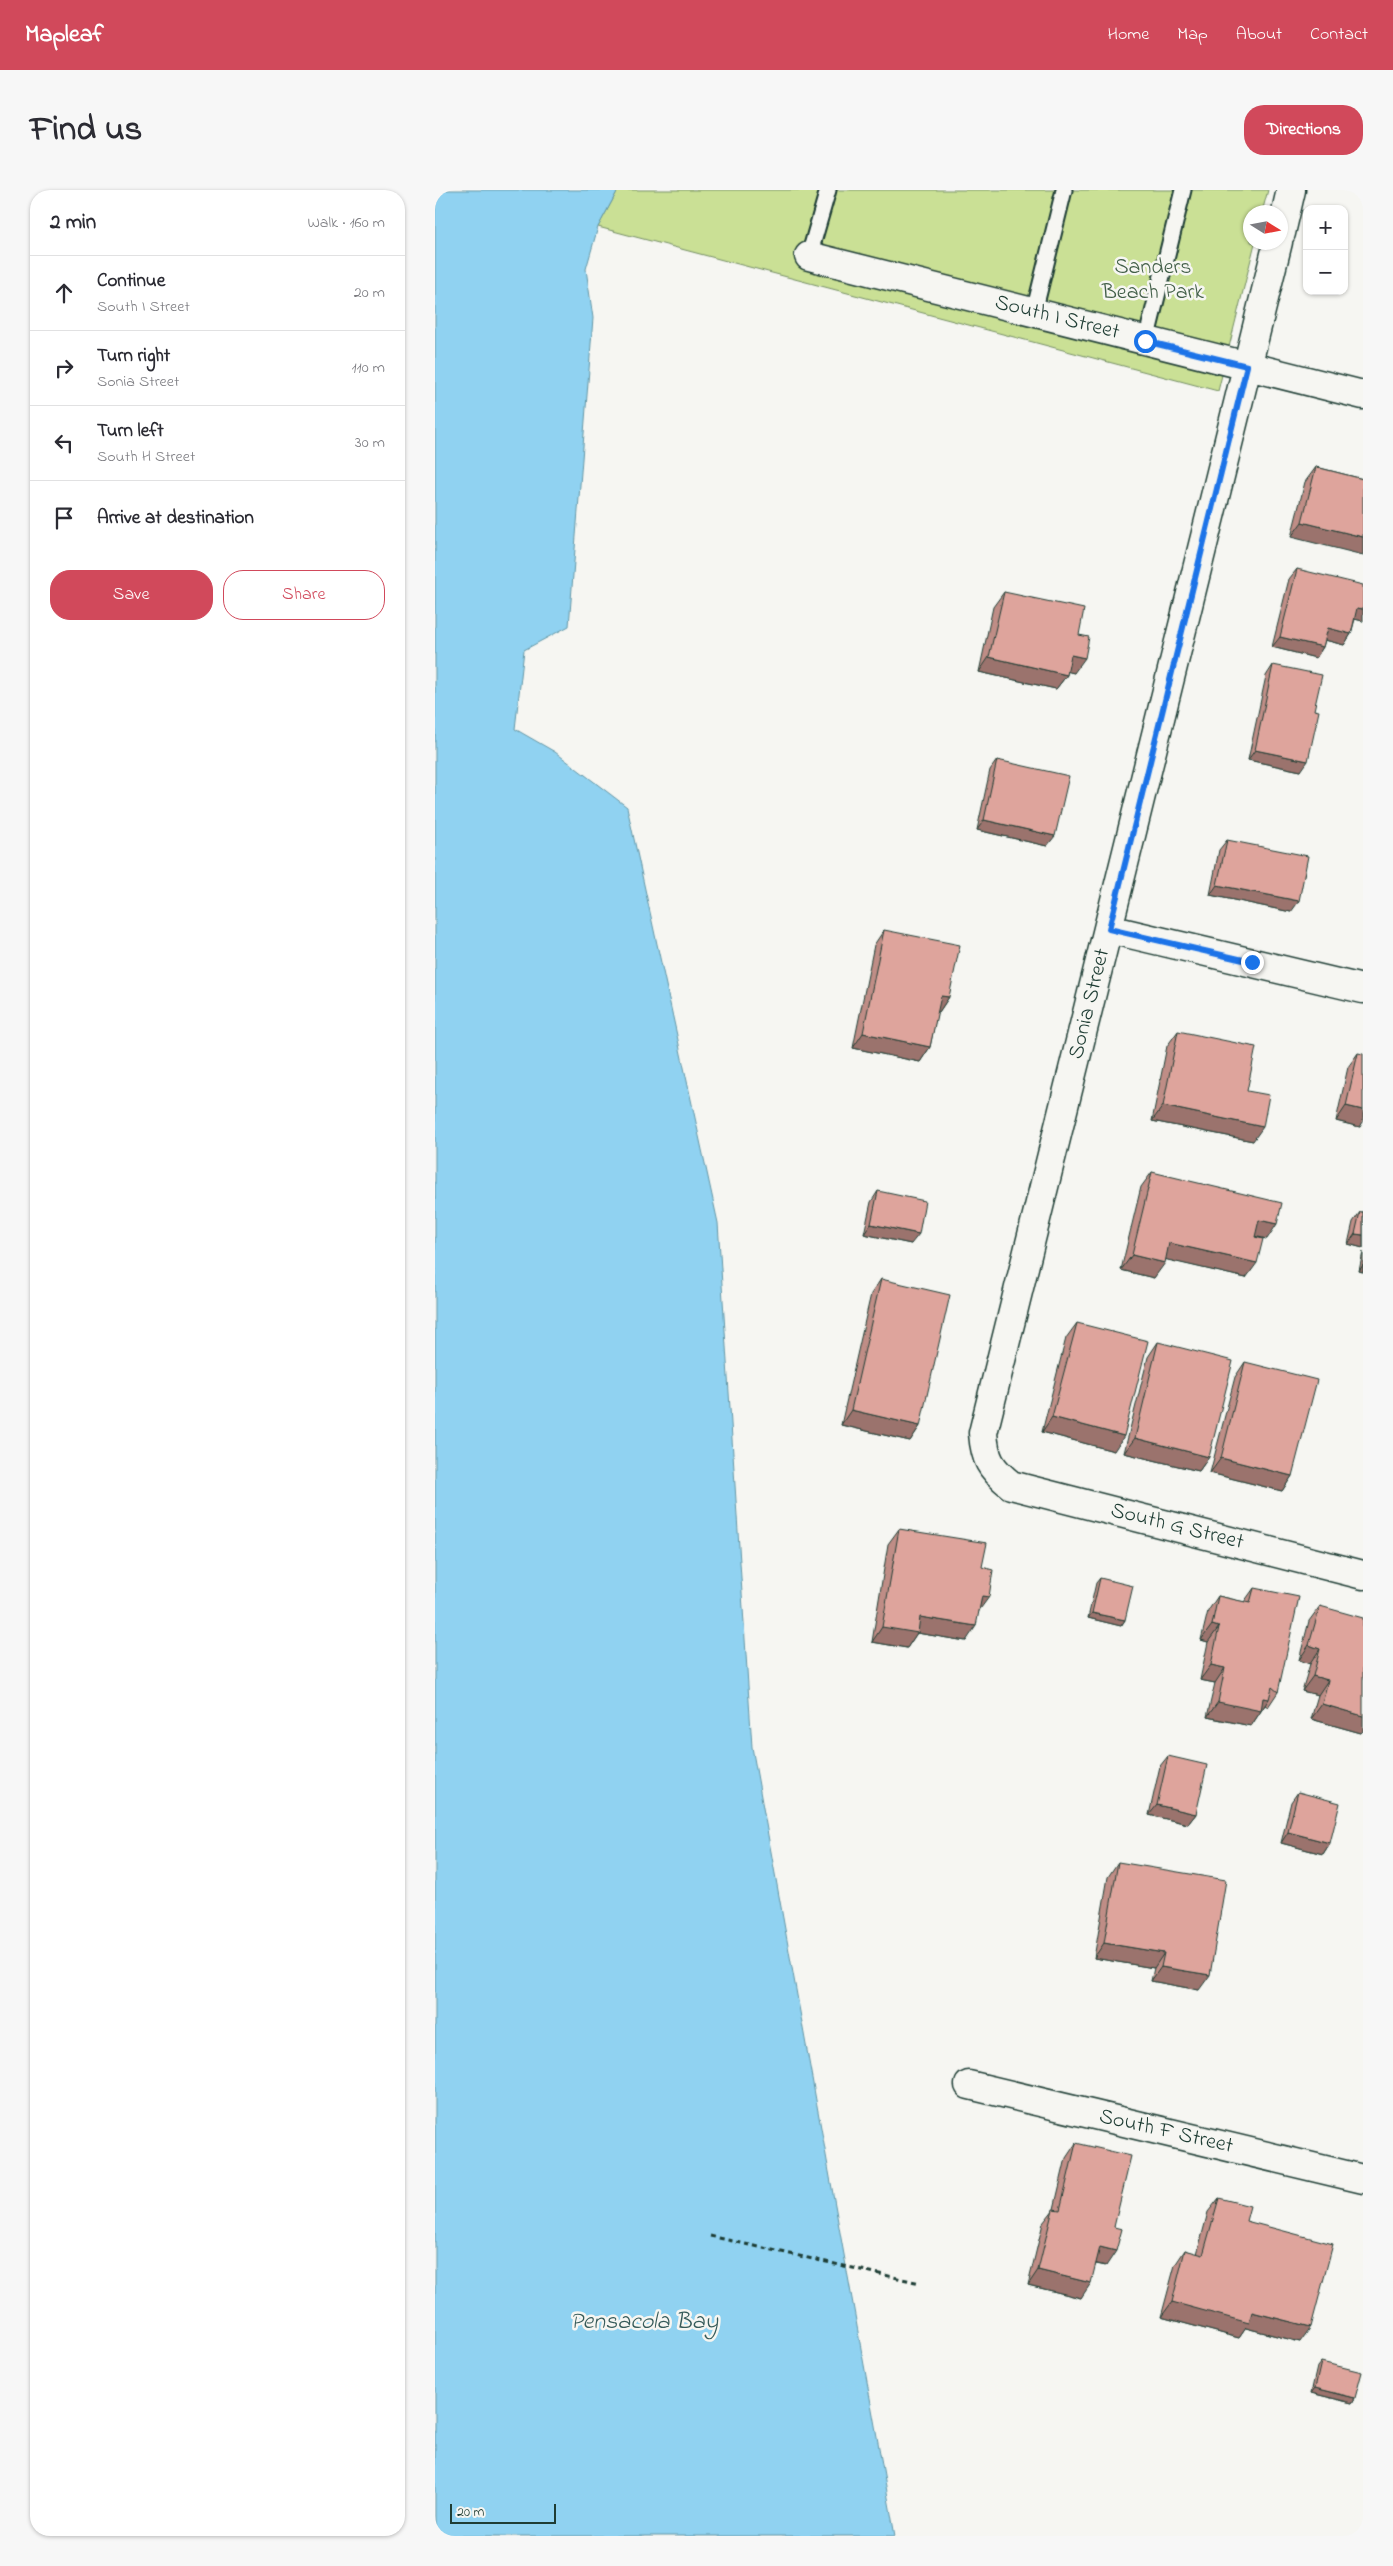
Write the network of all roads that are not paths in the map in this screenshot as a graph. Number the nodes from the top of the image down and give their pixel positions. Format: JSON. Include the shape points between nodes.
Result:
{"nodes":[{"id":1,"x":828,"y":190,"type":"edge"},
{"id":2,"x":1064,"y":190,"type":"edge"},
{"id":3,"x":1183,"y":190,"type":"edge"},
{"id":4,"x":1291,"y":190,"type":"edge"},
{"id":5,"x":1288,"y":205,"type":"edge"},
{"id":6,"x":1276,"y":250,"type":"edge"},
{"id":7,"x":809,"y":256,"type":"joint"},
{"id":8,"x":1034,"y":312,"type":"junction"},
{"id":9,"x":1145,"y":341,"type":"junction"},
{"id":10,"x":1247,"y":366,"type":"junction"},
{"id":11,"x":1363,"y":395,"type":"edge"},
{"id":12,"x":1109,"y":929,"type":"junction"},
{"id":13,"x":1363,"y":989,"type":"edge"},
{"id":14,"x":995,"y":1472,"type":"joint"},
{"id":15,"x":1363,"y":1575,"type":"edge"},
{"id":16,"x":969,"y":2085,"type":"dead end"},
{"id":17,"x":1363,"y":2179,"type":"edge"}],
"edges":[{"from":1,"to":7,"type":"lane"},
{"from":2,"to":8,"type":"lane"},
{"from":3,"to":9,"type":"lane"},
{"from":4,"to":5,"type":"street"},
{"from":6,"to":10,"type":"street","name":"Sonia Street"},
{"from":7,"to":8,"type":"street","name":"South I Street"},
{"from":8,"to":9,"type":"street","name":"South I Street"},
{"from":9,"to":10,"type":"street","name":"South I Street"},
{"from":10,"to":11,"type":"street","name":"South I Street"},
{"from":10,"to":12,"type":"street","name":"Sonia Street"},
{"from":12,"to":13,"type":"street"},
{"from":12,"to":14,"type":"street","name":"Sonia Street","via":[[983,1433],[985,1453]]},
{"from":14,"to":15,"type":"street","name":"South G Street","via":[[1011,1485]]},
{"from":16,"to":17,"type":"street","name":"South F Street"}]}
